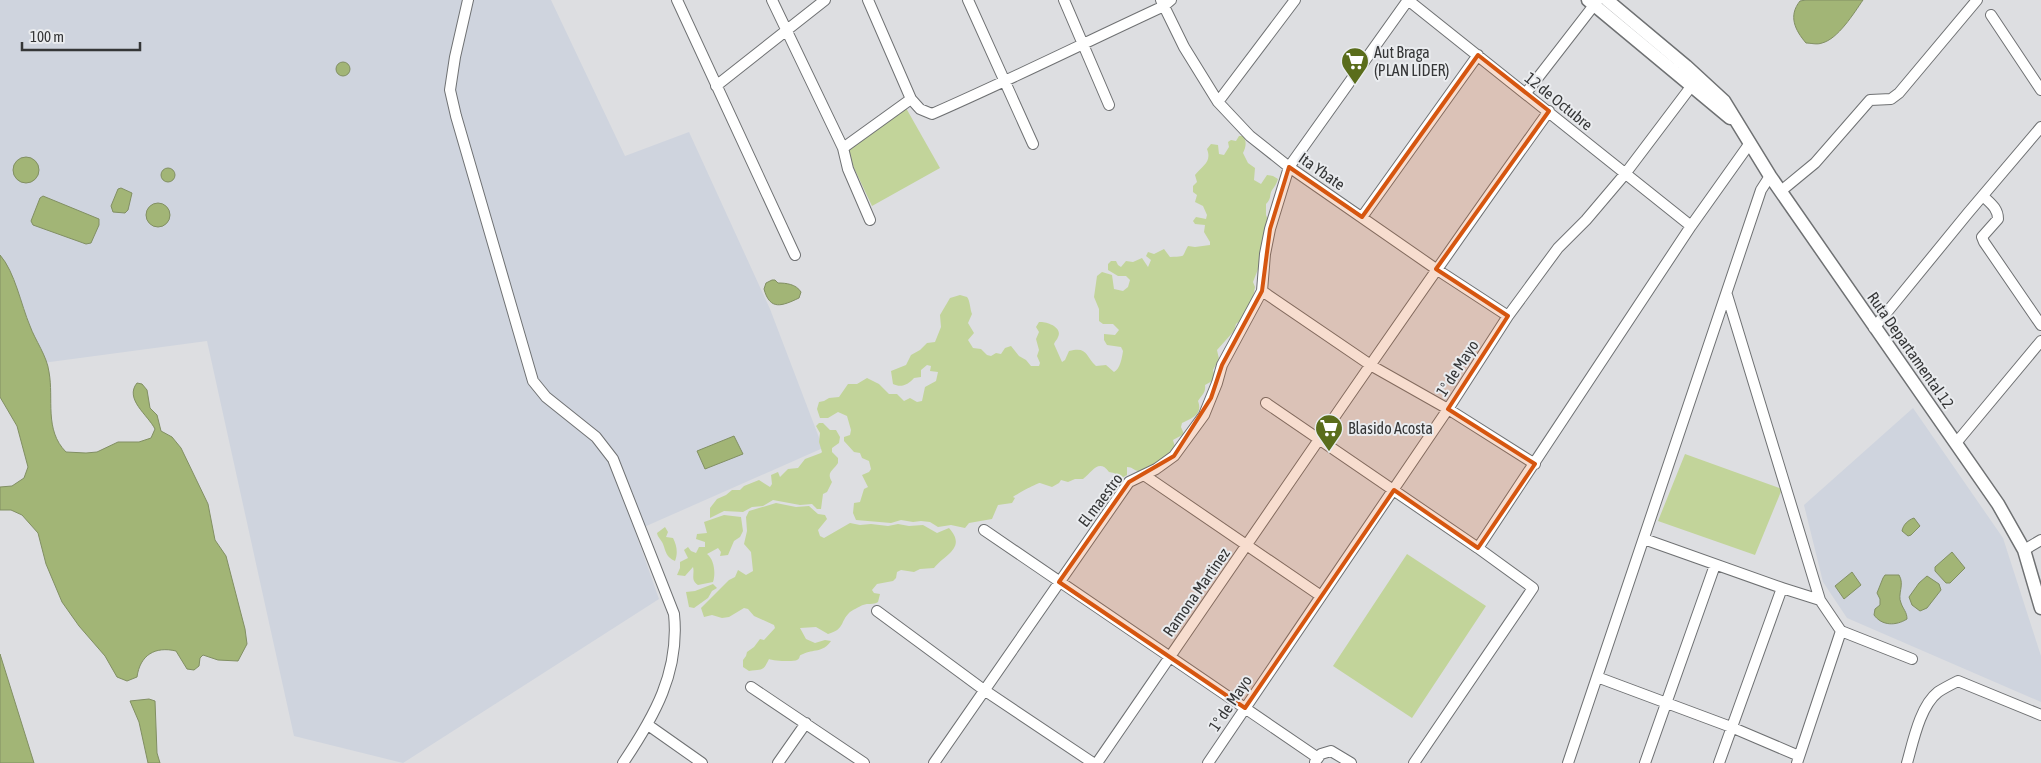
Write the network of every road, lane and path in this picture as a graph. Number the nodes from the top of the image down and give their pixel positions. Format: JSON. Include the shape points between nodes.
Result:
{"nodes":[{"id":1,"x":468,"y":0,"type":"edge"},
{"id":2,"x":676,"y":0,"type":"edge"},
{"id":3,"x":772,"y":0,"type":"edge"},
{"id":4,"x":825,"y":0,"type":"edge"},
{"id":5,"x":868,"y":0,"type":"edge"},
{"id":6,"x":968,"y":0,"type":"edge"},
{"id":7,"x":1064,"y":0,"type":"edge"},
{"id":8,"x":1295,"y":0,"type":"edge"},
{"id":9,"x":1408,"y":0,"type":"edge"},
{"id":10,"x":1607,"y":0,"type":"edge"},
{"id":11,"x":1977,"y":0,"type":"edge"},
{"id":12,"x":1593,"y":1,"type":"edge"},
{"id":13,"x":1165,"y":2,"type":"edge"},
{"id":14,"x":1990,"y":15,"type":"dead end"},
{"id":15,"x":786,"y":32,"type":"junction"},
{"id":16,"x":1083,"y":43,"type":"junction"},
{"id":17,"x":1478,"y":55,"type":"junction"},
{"id":18,"x":1005,"y":82,"type":"junction"},
{"id":19,"x":1694,"y":82,"type":"junction"},
{"id":20,"x":716,"y":86,"type":"junction"},
{"id":21,"x":2041,"y":90,"type":"edge"},
{"id":22,"x":1526,"y":93,"type":"junction"},
{"id":23,"x":911,"y":99,"type":"junction"},
{"id":24,"x":1218,"y":102,"type":"junction"},
{"id":25,"x":1109,"y":105,"type":"dead end"},
{"id":26,"x":1549,"y":112,"type":"junction"},
{"id":27,"x":2041,"y":127,"type":"edge"},
{"id":28,"x":1750,"y":143,"type":"junction"},
{"id":29,"x":1033,"y":144,"type":"dead end"},
{"id":30,"x":842,"y":148,"type":"junction"},
{"id":31,"x":1288,"y":166,"type":"junction"},
{"id":32,"x":1625,"y":174,"type":"junction"},
{"id":33,"x":1770,"y":176,"type":"junction"},
{"id":34,"x":1781,"y":191,"type":"junction"},
{"id":35,"x":1983,"y":196,"type":"junction"},
{"id":36,"x":1362,"y":218,"type":"junction"},
{"id":37,"x":870,"y":220,"type":"dead end"},
{"id":38,"x":1691,"y":226,"type":"junction"},
{"id":39,"x":795,"y":255,"type":"dead end"},
{"id":40,"x":1436,"y":269,"type":"junction"},
{"id":41,"x":1262,"y":291,"type":"junction"},
{"id":42,"x":1727,"y":295,"type":"junction"},
{"id":43,"x":1508,"y":316,"type":"junction"},
{"id":44,"x":2041,"y":325,"type":"edge"},
{"id":45,"x":1874,"y":328,"type":"junction"},
{"id":46,"x":2041,"y":341,"type":"edge"},
{"id":47,"x":1372,"y":366,"type":"junction"},
{"id":48,"x":1266,"y":402,"type":"dead end"},
{"id":49,"x":1448,"y":409,"type":"junction"},
{"id":50,"x":1320,"y":439,"type":"junction"},
{"id":51,"x":1956,"y":443,"type":"junction"},
{"id":52,"x":1535,"y":464,"type":"junction"},
{"id":53,"x":1144,"y":475,"type":"junction"},
{"id":54,"x":1394,"y":490,"type":"junction"},
{"id":55,"x":984,"y":530,"type":"dead end"},
{"id":56,"x":1644,"y":539,"type":"junction"},
{"id":57,"x":2041,"y":540,"type":"edge"},
{"id":58,"x":1247,"y":545,"type":"junction"},
{"id":59,"x":1478,"y":548,"type":"junction"},
{"id":60,"x":2024,"y":550,"type":"junction"},
{"id":61,"x":1715,"y":565,"type":"junction"},
{"id":62,"x":1059,"y":582,"type":"junction"},
{"id":63,"x":1782,"y":588,"type":"junction"},
{"id":64,"x":1321,"y":596,"type":"junction"},
{"id":65,"x":1820,"y":600,"type":"junction"},
{"id":66,"x":2041,"y":608,"type":"edge"},
{"id":67,"x":877,"y":610,"type":"dead end"},
{"id":68,"x":1841,"y":631,"type":"junction"},
{"id":69,"x":1170,"y":657,"type":"junction"},
{"id":70,"x":1912,"y":659,"type":"dead end"},
{"id":71,"x":1597,"y":677,"type":"junction"},
{"id":72,"x":751,"y":686,"type":"dead end"},
{"id":73,"x":984,"y":690,"type":"junction"},
{"id":74,"x":1666,"y":703,"type":"junction"},
{"id":75,"x":1245,"y":708,"type":"junction"},
{"id":76,"x":2041,"y":715,"type":"edge"},
{"id":77,"x":806,"y":723,"type":"junction"},
{"id":78,"x":648,"y":725,"type":"junction"},
{"id":79,"x":1731,"y":727,"type":"junction"},
{"id":80,"x":1798,"y":759,"type":"edge"},
{"id":81,"x":1316,"y":761,"type":"edge"},
{"id":82,"x":623,"y":763,"type":"edge"},
{"id":83,"x":702,"y":763,"type":"edge"},
{"id":84,"x":778,"y":763,"type":"edge"},
{"id":85,"x":864,"y":763,"type":"edge"},
{"id":86,"x":934,"y":763,"type":"edge"},
{"id":87,"x":1093,"y":763,"type":"edge"},
{"id":88,"x":1097,"y":763,"type":"edge"},
{"id":89,"x":1208,"y":763,"type":"edge"},
{"id":90,"x":1351,"y":763,"type":"edge"},
{"id":91,"x":1414,"y":763,"type":"edge"},
{"id":92,"x":1568,"y":763,"type":"edge"},
{"id":93,"x":1645,"y":763,"type":"edge"},
{"id":94,"x":1718,"y":763,"type":"edge"},
{"id":95,"x":1907,"y":763,"type":"edge"}],
"edges":[{"from":1,"to":78,"type":"street","via":[[450,90],[533,381],[546,397],[596,437],[613,459],[674,614],[674,654],[664,690]]},
{"from":2,"to":20,"type":"street"},
{"from":3,"to":15,"type":"street"},
{"from":4,"to":15,"type":"street"},
{"from":5,"to":23,"type":"street"},
{"from":6,"to":18,"type":"street"},
{"from":7,"to":16,"type":"street"},
{"from":8,"to":24,"type":"street"},
{"from":9,"to":17,"type":"street","name":"12 de Octubre"},
{"from":9,"to":31,"type":"street","name":"El maestro"},
{"from":10,"to":19,"type":"main road","name":"Ruta Departamental 12"},
{"from":11,"to":34,"type":"street","via":[[1899,93],[1891,99],[1870,100],[1815,163]]},
{"from":12,"to":19,"type":"main road","name":"Ruta Departamental 12"},
{"from":12,"to":22,"type":"street"},
{"from":13,"to":16,"type":"street"},
{"from":13,"to":24,"type":"street","name":"Ita Ybate","via":[[1184,46]]},
{"from":14,"to":21,"type":"street"},
{"from":15,"to":20,"type":"street"},
{"from":15,"to":30,"type":"street"},
{"from":16,"to":18,"type":"street"},
{"from":16,"to":25,"type":"street"},
{"from":17,"to":22,"type":"street","name":"12 de Octubre"},
{"from":17,"to":36,"type":"street"},
{"from":18,"to":23,"type":"street","via":[[932,114],[920,109]]},
{"from":18,"to":29,"type":"street"},
{"from":19,"to":28,"type":"main road","name":"Ruta Departamental 12","via":[[1724,101]]},
{"from":19,"to":32,"type":"street","name":"1° de Mayo"},
{"from":20,"to":39,"type":"street"},
{"from":22,"to":26,"type":"street","name":"12 de Octubre"},
{"from":23,"to":30,"type":"street"},
{"from":24,"to":31,"type":"street","name":"Ita Ybate","via":[[1250,136]]},
{"from":26,"to":32,"type":"street","name":"12 de Octubre"},
{"from":26,"to":40,"type":"street","name":"Ramona Martinez"},
{"from":27,"to":35,"type":"street"},
{"from":28,"to":33,"type":"main road","name":"Ruta Departamental 12"},
{"from":28,"to":38,"type":"street"},
{"from":30,"to":37,"type":"street"},
{"from":31,"to":36,"type":"street","name":"Ita Ybate"},
{"from":31,"to":41,"type":"street","name":"El maestro","via":[[1270,229]]},
{"from":32,"to":38,"type":"street","name":"12 de Octubre"},
{"from":32,"to":43,"type":"street","name":"1° de Mayo","via":[[1558,248]]},
{"from":33,"to":34,"type":"main road","name":"Ruta Departamental 12"},
{"from":33,"to":42,"type":"street","via":[[1761,190]]},
{"from":34,"to":45,"type":"main road","name":"Ruta Departamental 12"},
{"from":35,"to":44,"type":"street","via":[[1998,216],[1982,237],[1984,242]]},
{"from":35,"to":45,"type":"street"},
{"from":36,"to":40,"type":"street","name":"Ita Ybate"},
{"from":38,"to":52,"type":"street"},
{"from":40,"to":43,"type":"street","name":"Ita Ybate"},
{"from":40,"to":47,"type":"street","name":"Ramona Martinez"},
{"from":41,"to":47,"type":"street"},
{"from":41,"to":53,"type":"street","name":"El maestro","via":[[1222,365],[1204,415],[1174,456]]},
{"from":42,"to":56,"type":"street"},
{"from":42,"to":65,"type":"street"},
{"from":43,"to":49,"type":"street","name":"1° de Mayo"},
{"from":45,"to":51,"type":"main road","name":"Ruta Departamental 12"},
{"from":46,"to":51,"type":"street"},
{"from":47,"to":49,"type":"street"},
{"from":47,"to":50,"type":"street","name":"Ramona Martinez"},
{"from":48,"to":50,"type":"street"},
{"from":49,"to":52,"type":"street"},
{"from":49,"to":54,"type":"street","name":"1° de Mayo"},
{"from":50,"to":54,"type":"street"},
{"from":50,"to":58,"type":"street","name":"Ramona Martinez"},
{"from":51,"to":60,"type":"main road","name":"Ruta Departamental 12","via":[[1998,504]]},
{"from":52,"to":59,"type":"street"},
{"from":53,"to":58,"type":"street"},
{"from":53,"to":62,"type":"street","name":"El maestro","via":[[1129,482]]},
{"from":54,"to":59,"type":"street"},
{"from":54,"to":64,"type":"street","name":"1° de Mayo"},
{"from":55,"to":62,"type":"street"},
{"from":56,"to":61,"type":"street"},
{"from":56,"to":71,"type":"street"},
{"from":57,"to":60,"type":"street"},
{"from":58,"to":64,"type":"street"},
{"from":58,"to":69,"type":"street","name":"Ramona Martinez"},
{"from":59,"to":91,"type":"street","via":[[1533,588]]},
{"from":60,"to":66,"type":"main road","name":"Ruta Departamental 12"},
{"from":61,"to":63,"type":"street"},
{"from":61,"to":74,"type":"street"},
{"from":62,"to":69,"type":"street"},
{"from":62,"to":73,"type":"street","name":"El maestro"},
{"from":63,"to":65,"type":"street"},
{"from":63,"to":79,"type":"street"},
{"from":64,"to":75,"type":"street","name":"1° de Mayo"},
{"from":65,"to":68,"type":"street"},
{"from":67,"to":73,"type":"street"},
{"from":68,"to":70,"type":"street"},
{"from":68,"to":80,"type":"street"},
{"from":69,"to":75,"type":"street"},
{"from":69,"to":88,"type":"street","name":"Ramona Martinez"},
{"from":71,"to":74,"type":"street"},
{"from":71,"to":92,"type":"street"},
{"from":72,"to":77,"type":"street"},
{"from":73,"to":86,"type":"street","name":"El maestro"},
{"from":73,"to":87,"type":"street"},
{"from":74,"to":79,"type":"street"},
{"from":74,"to":93,"type":"street"},
{"from":75,"to":81,"type":"street"},
{"from":75,"to":89,"type":"street","name":"1° de Mayo"},
{"from":76,"to":95,"type":"street","via":[[1958,680],[1936,693],[1930,702]]},
{"from":77,"to":84,"type":"street"},
{"from":77,"to":85,"type":"street"},
{"from":78,"to":82,"type":"street"},
{"from":78,"to":83,"type":"street"},
{"from":79,"to":80,"type":"street"},
{"from":79,"to":94,"type":"street"},
{"from":81,"to":90,"type":"street","via":[[1325,751],[1331,751]]}]}
